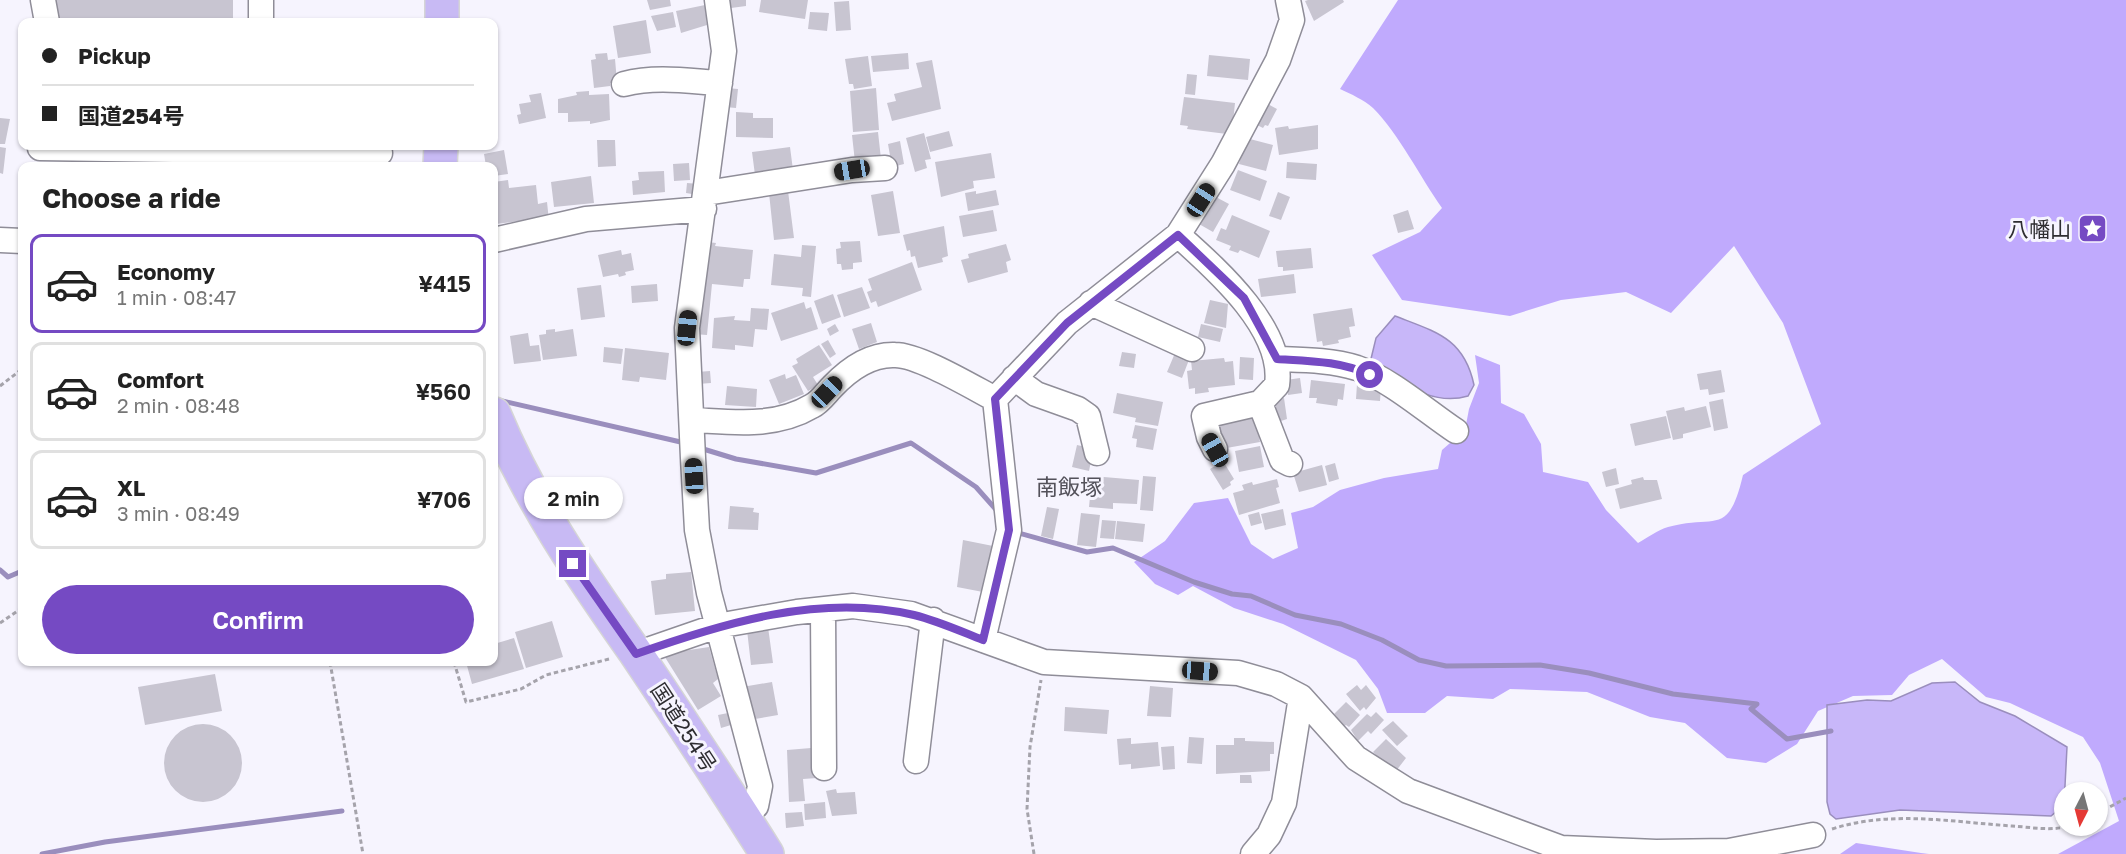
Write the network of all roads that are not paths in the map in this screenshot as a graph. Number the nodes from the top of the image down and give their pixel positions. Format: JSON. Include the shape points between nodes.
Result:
{"nodes":[{"id":1,"x":43,"y":0,"type":"edge"},
{"id":2,"x":261,"y":0,"type":"edge"},
{"id":3,"x":442,"y":0,"type":"edge"},
{"id":4,"x":717,"y":0,"type":"edge"},
{"id":5,"x":1288,"y":0,"type":"edge"},
{"id":6,"x":46,"y":18,"type":"edge"},
{"id":7,"x":261,"y":18,"type":"edge"},
{"id":8,"x":442,"y":18,"type":"edge"},
{"id":9,"x":720,"y":83,"type":"junction"},
{"id":10,"x":624,"y":84,"type":"dead end"},
{"id":11,"x":173,"y":150,"type":"edge"},
{"id":12,"x":275,"y":150,"type":"edge"},
{"id":13,"x":40,"y":153,"type":"edge"},
{"id":14,"x":380,"y":153,"type":"dead end"},
{"id":15,"x":337,"y":159,"type":"edge"},
{"id":16,"x":885,"y":168,"type":"dead end"},
{"id":17,"x":705,"y":201,"type":"junction"},
{"id":18,"x":1178,"y":235,"type":"junction"},
{"id":19,"x":498,"y":239,"type":"edge"},
{"id":20,"x":0,"y":240,"type":"edge"},
{"id":21,"x":18,"y":241,"type":"edge"},
{"id":22,"x":1091,"y":303,"type":"junction"},
{"id":23,"x":1192,"y":349,"type":"dead end"},
{"id":24,"x":1277,"y":359,"type":"junction"},
{"id":25,"x":1014,"y":378,"type":"junction"},
{"id":26,"x":995,"y":399,"type":"junction"},
{"id":27,"x":1260,"y":403,"type":"junction"},
{"id":28,"x":692,"y":420,"type":"junction"},
{"id":29,"x":498,"y":422,"type":"edge"},
{"id":30,"x":1456,"y":430,"type":"dead end"},
{"id":31,"x":1215,"y":450,"type":"dead end"},
{"id":32,"x":1097,"y":453,"type":"dead end"},
{"id":33,"x":1290,"y":464,"type":"dead end"},
{"id":34,"x":823,"y":610,"type":"junction"},
{"id":35,"x":933,"y":620,"type":"junction"},
{"id":36,"x":717,"y":626,"type":"junction"},
{"id":37,"x":983,"y":640,"type":"junction"},
{"id":38,"x":636,"y":654,"type":"junction"},
{"id":39,"x":1301,"y":697,"type":"junction"},
{"id":40,"x":916,"y":761,"type":"dead end"},
{"id":41,"x":824,"y":768,"type":"dead end"},
{"id":42,"x":743,"y":816,"type":"junction"},
{"id":43,"x":1813,"y":835,"type":"road end"},
{"id":44,"x":767,"y":854,"type":"edge"},
{"id":45,"x":1253,"y":854,"type":"edge"}],
"edges":[{"from":1,"to":6,"type":"street"},
{"from":2,"to":7,"type":"street"},
{"from":3,"to":8,"type":"highway"},
{"from":4,"to":9,"type":"street","via":[[724,51]]},
{"from":5,"to":18,"type":"street","via":[[1292,20],[1278,60],[1223,164]]},
{"from":9,"to":10,"type":"street","via":[[639,80]]},
{"from":9,"to":17,"type":"street"},
{"from":11,"to":13,"type":"street"},
{"from":12,"to":15,"type":"street"},
{"from":14,"to":15,"type":"street"},
{"from":16,"to":17,"type":"street","via":[[852,170]]},
{"from":17,"to":19,"type":"street","via":[[586,219]]},
{"from":17,"to":28,"type":"street","via":[[687,328]]},
{"from":18,"to":22,"type":"street"},
{"from":18,"to":24,"type":"street","via":[[1244,298]]},
{"from":20,"to":21,"type":"street"},
{"from":22,"to":23,"type":"street"},
{"from":22,"to":25,"type":"street"},
{"from":24,"to":27,"type":"street","via":[[1277,385]]},
{"from":24,"to":30,"type":"street","via":[[1322,361],[1357,369],[1383,380]]},
{"from":25,"to":26,"type":"street"},
{"from":25,"to":32,"type":"street","via":[[1036,394],[1088,416]]},
{"from":26,"to":28,"type":"street","via":[[920,362],[898,355],[880,355],[838,380],[815,405],[778,420]]},
{"from":26,"to":37,"type":"street","via":[[1009,530]]},
{"from":27,"to":31,"type":"street","via":[[1204,416]]},
{"from":27,"to":33,"type":"street","via":[[1282,460]]},
{"from":28,"to":36,"type":"street","via":[[697,530]]},
{"from":29,"to":38,"type":"highway","name":"国道254号","via":[[538,507]]},
{"from":34,"to":35,"type":"street","via":[[853,606]]},
{"from":34,"to":36,"type":"street"},
{"from":34,"to":41,"type":"street"},
{"from":35,"to":37,"type":"street"},
{"from":35,"to":40,"type":"street"},
{"from":36,"to":38,"type":"street"},
{"from":36,"to":42,"type":"street","via":[[760,786],[756,806]]},
{"from":37,"to":39,"type":"street","via":[[1044,662],[1238,673],[1276,684]]},
{"from":38,"to":42,"type":"highway","name":"国道254号"},
{"from":39,"to":43,"type":"street","via":[[1356,758],[1408,790],[1561,848],[1729,850]]},
{"from":39,"to":45,"type":"street","via":[[1284,803],[1269,835]]},
{"from":42,"to":44,"type":"highway","name":"国道254号"}]}
